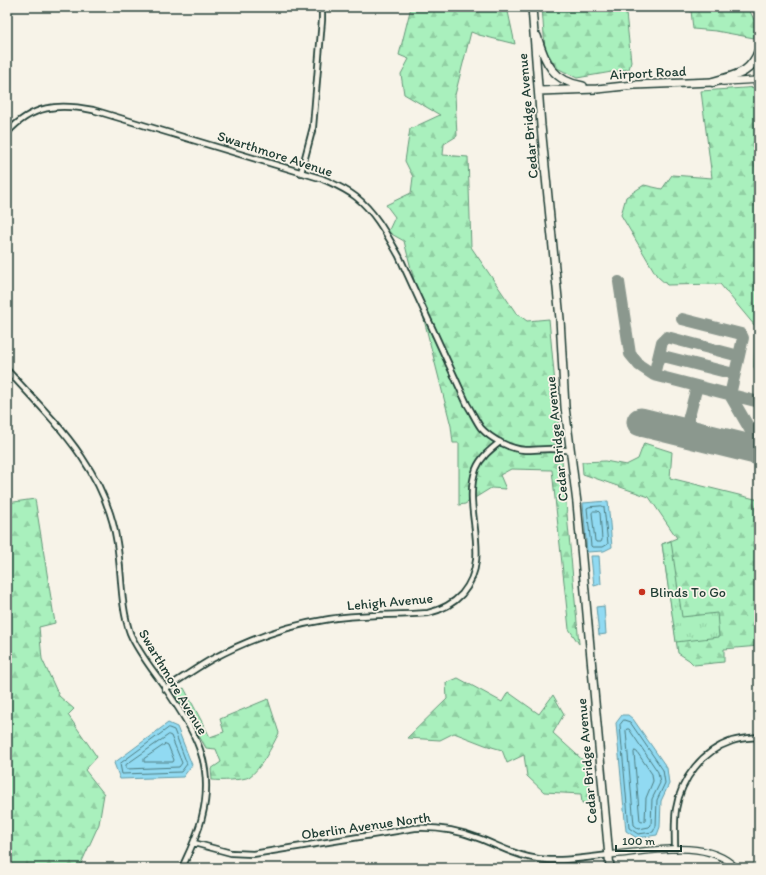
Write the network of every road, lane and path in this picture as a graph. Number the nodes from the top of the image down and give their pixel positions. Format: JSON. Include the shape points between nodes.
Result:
{"nodes":[{"id":1,"x":322,"y":7,"type":"edge"},
{"id":2,"x":532,"y":7,"type":"edge"},
{"id":3,"x":532,"y":22,"type":"junction"},
{"id":4,"x":759,"y":51,"type":"edge"},
{"id":5,"x":759,"y":80,"type":"edge"},
{"id":6,"x":713,"y":82,"type":"junction"},
{"id":7,"x":597,"y":88,"type":"junction"},
{"id":8,"x":539,"y":91,"type":"junction"},
{"id":9,"x":7,"y":133,"type":"edge"},
{"id":10,"x":301,"y":173,"type":"junction"},
{"id":11,"x":7,"y":370,"type":"edge"},
{"id":12,"x":500,"y":442,"type":"junction"},
{"id":13,"x":570,"y":451,"type":"junction"},
{"id":14,"x":165,"y":689,"type":"junction"},
{"id":15,"x":759,"y":737,"type":"edge"},
{"id":16,"x":194,"y":842,"type":"junction"},
{"id":17,"x":675,"y":849,"type":"junction"},
{"id":18,"x":609,"y":855,"type":"junction"},
{"id":19,"x":182,"y":868,"type":"edge"},
{"id":20,"x":610,"y":868,"type":"edge"},
{"id":21,"x":736,"y":868,"type":"edge"}],
"edges":[{"from":1,"to":10,"type":"street","via":[[313,127]]},
{"from":2,"to":3,"type":"main road","name":"Cedar Bridge Avenue"},
{"from":3,"to":7,"type":"main road","via":[[544,59],[554,72],[575,85]]},
{"from":3,"to":8,"type":"main road","name":"Cedar Bridge Avenue"},
{"from":4,"to":6,"type":"highway","via":[[750,68],[738,75]]},
{"from":5,"to":6,"type":"street","name":"Airport Road"},
{"from":6,"to":7,"type":"main road","name":"Airport Road"},
{"from":7,"to":8,"type":"main road","name":"Airport Road"},
{"from":8,"to":13,"type":"main road","name":"Cedar Bridge Avenue"},
{"from":9,"to":10,"type":"street","name":"Swarthmore Avenue","via":[[33,113],[60,106],[74,106]]},
{"from":10,"to":12,"type":"street","name":"Swarthmore Avenue","via":[[323,179],[356,197],[380,224],[399,256],[467,404],[486,433]]},
{"from":11,"to":14,"type":"street","name":"Swarthmore Avenue","via":[[68,437],[93,474],[106,501],[115,532],[129,630]]},
{"from":12,"to":13,"type":"street","name":"Swarthmore Avenue","via":[[523,450],[560,448]]},
{"from":12,"to":14,"type":"street","name":"Lehigh Avenue","via":[[487,452],[476,469],[472,489],[476,568],[473,578],[452,603],[439,611],[428,613],[340,617],[279,631],[210,660]]},
{"from":13,"to":18,"type":"main road","name":"Cedar Bridge Avenue"},
{"from":14,"to":16,"type":"street","name":"Swarthmore Avenue","via":[[193,733],[203,755],[206,778],[205,802]]},
{"from":15,"to":17,"type":"street","via":[[740,739],[722,745],[705,757],[690,774],[684,784],[676,811]]},
{"from":16,"to":18,"type":"street","name":"Oberlin Avenue North","via":[[221,852],[246,854],[434,827],[462,832],[520,855],[541,860]]},
{"from":16,"to":19,"type":"street","name":"Swarthmore Avenue"},
{"from":17,"to":18,"type":"street"},
{"from":17,"to":21,"type":"street","via":[[707,851]]},
{"from":18,"to":20,"type":"main road","name":"Cedar Bridge Avenue"}]}
